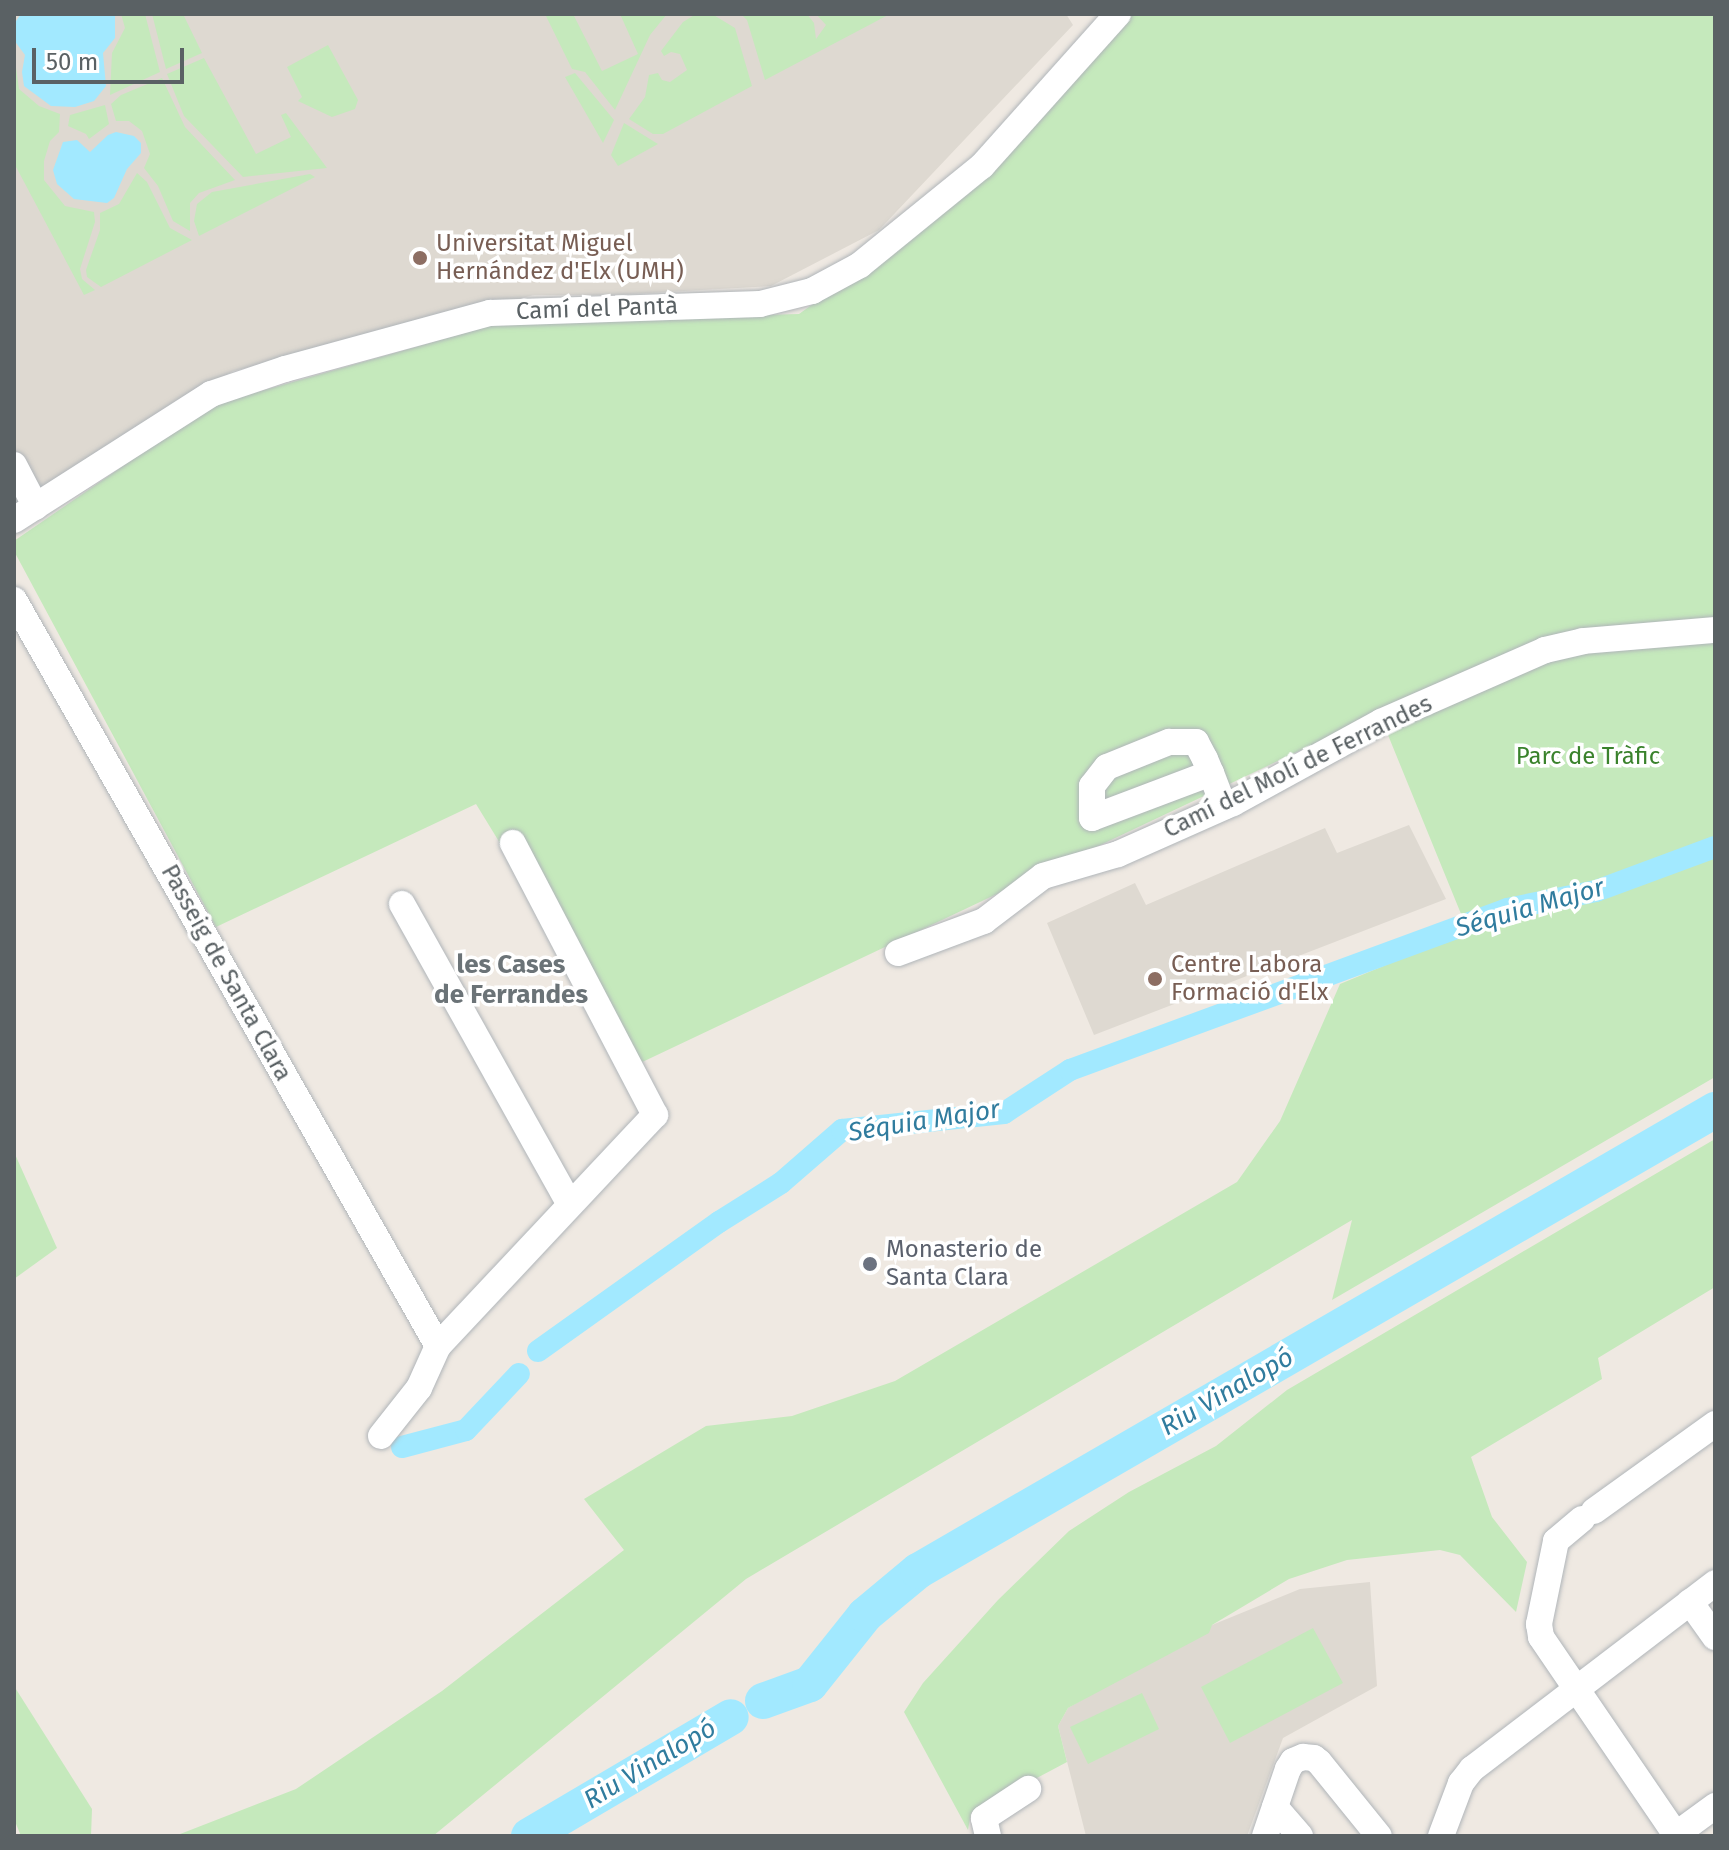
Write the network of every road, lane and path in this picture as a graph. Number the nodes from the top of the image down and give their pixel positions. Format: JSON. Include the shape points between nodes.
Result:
{"nodes":[{"id":1,"x":1118,"y":14,"type":"edge"},
{"id":2,"x":14,"y":465,"type":"edge"},
{"id":3,"x":25,"y":513,"type":"edge"},
{"id":4,"x":14,"y":600,"type":"edge"},
{"id":5,"x":1715,"y":630,"type":"edge"},
{"id":6,"x":1211,"y":773,"type":"dead end"},
{"id":7,"x":1224,"y":807,"type":"junction"},
{"id":8,"x":513,"y":843,"type":"dead end"},
{"id":9,"x":402,"y":904,"type":"dead end"},
{"id":10,"x":898,"y":953,"type":"dead end"},
{"id":11,"x":570,"y":1204,"type":"junction"},
{"id":12,"x":438,"y":1346,"type":"junction"},
{"id":13,"x":1715,"y":1424,"type":"edge"},
{"id":14,"x":381,"y":1436,"type":"dead end"},
{"id":15,"x":1715,"y":1583,"type":"edge"},
{"id":16,"x":1701,"y":1606,"type":"edge"},
{"id":17,"x":1715,"y":1637,"type":"edge"},
{"id":18,"x":1580,"y":1694,"type":"junction"},
{"id":19,"x":1478,"y":1773,"type":"junction"},
{"id":20,"x":1028,"y":1789,"type":"dead end"},
{"id":21,"x":1715,"y":1806,"type":"edge"},
{"id":22,"x":1275,"y":1807,"type":"junction"},
{"id":23,"x":988,"y":1836,"type":"edge"},
{"id":24,"x":1265,"y":1836,"type":"edge"},
{"id":25,"x":1300,"y":1836,"type":"edge"},
{"id":26,"x":1379,"y":1836,"type":"edge"},
{"id":27,"x":1441,"y":1836,"type":"edge"},
{"id":28,"x":1458,"y":1836,"type":"edge"},
{"id":29,"x":1676,"y":1836,"type":"edge"}],
"edges":[{"from":1,"to":3,"type":"street","name":"Camí del Pantà","via":[[982,166],[860,265],[812,291],[760,304],[490,313],[285,369],[211,394]]},
{"from":2,"to":3,"type":"street"},
{"from":4,"to":12,"type":"street","name":"Passeig de Santa Clara"},
{"from":5,"to":7,"type":"street","name":"Camí del Molí de Ferrandes","via":[[1583,641],[1545,650],[1381,722]]},
{"from":6,"to":7,"type":"street"},
{"from":7,"to":10,"type":"street","name":"Camí del Molí de Ferrandes","via":[[1118,854],[1043,876],[984,921]]},
{"from":8,"to":11,"type":"street","via":[[655,1115]]},
{"from":9,"to":11,"type":"street"},
{"from":11,"to":12,"type":"street"},
{"from":12,"to":14,"type":"street","via":[[419,1388]]},
{"from":13,"to":18,"type":"street","via":[[1556,1541],[1541,1637]]},
{"from":15,"to":16,"type":"street"},
{"from":16,"to":17,"type":"street"},
{"from":16,"to":18,"type":"street"},
{"from":18,"to":19,"type":"street"},
{"from":18,"to":29,"type":"street"},
{"from":19,"to":27,"type":"street","via":[[1457,1791]]},
{"from":19,"to":28,"type":"street"},
{"from":20,"to":23,"type":"street","via":[[984,1818]]},
{"from":21,"to":29,"type":"street"},
{"from":22,"to":24,"type":"street"},
{"from":22,"to":25,"type":"street"},
{"from":22,"to":26,"type":"street","via":[[1293,1761],[1314,1758]]}]}
